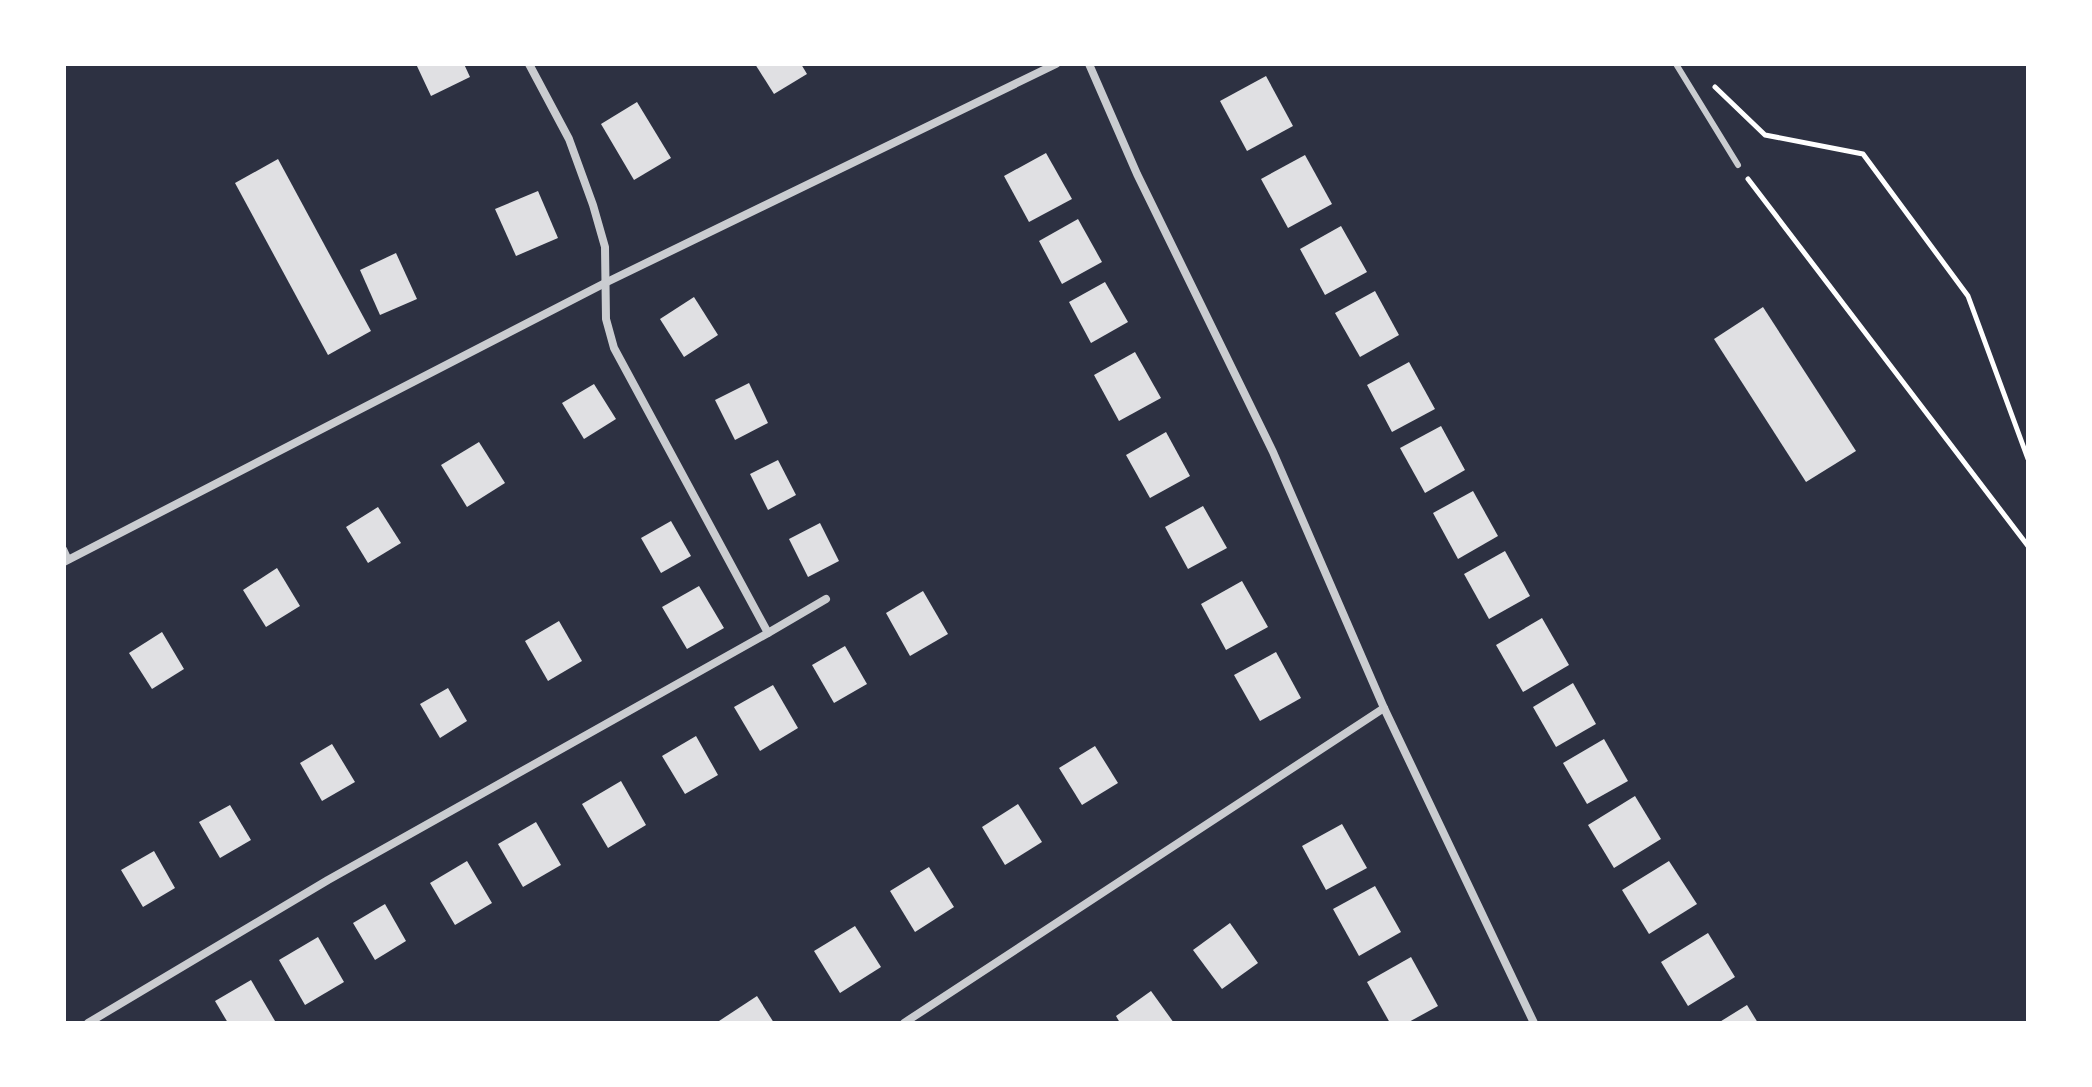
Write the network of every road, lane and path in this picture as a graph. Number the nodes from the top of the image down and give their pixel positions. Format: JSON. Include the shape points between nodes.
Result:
{"nodes":[{"id":1,"x":529,"y":64,"type":"edge"},
{"id":2,"x":1056,"y":64,"type":"edge"},
{"id":3,"x":1089,"y":64,"type":"edge"},
{"id":4,"x":1676,"y":64,"type":"edge"},
{"id":5,"x":1706,"y":77,"type":"dead end"},
{"id":6,"x":1738,"y":165,"type":"joint"},
{"id":7,"x":607,"y":282,"type":"junction"},
{"id":8,"x":2028,"y":459,"type":"edge"},
{"id":9,"x":2028,"y":546,"type":"edge"},
{"id":10,"x":64,"y":549,"type":"edge"},
{"id":11,"x":67,"y":561,"type":"edge"},
{"id":12,"x":826,"y":599,"type":"dead end"},
{"id":13,"x":768,"y":633,"type":"junction"},
{"id":14,"x":1384,"y":708,"type":"junction"},
{"id":15,"x":88,"y":1023,"type":"edge"},
{"id":16,"x":904,"y":1023,"type":"edge"},
{"id":17,"x":1534,"y":1023,"type":"edge"}],
"edges":[{"from":1,"to":7,"type":"street","via":[[569,139],[593,205],[605,247]]},
{"from":2,"to":7,"type":"street"},
{"from":3,"to":14,"type":"street","via":[[1273,452]]},
{"from":4,"to":6,"type":"lane"},
{"from":5,"to":8,"type":"path","via":[[1765,135],[1863,154],[1968,296]]},
{"from":6,"to":9,"type":"path"},
{"from":7,"to":11,"type":"street"},
{"from":7,"to":13,"type":"street","via":[[606,319],[614,348]]},
{"from":10,"to":11,"type":"lane"},
{"from":12,"to":13,"type":"street"},
{"from":13,"to":15,"type":"street","via":[[328,880]]},
{"from":14,"to":16,"type":"street"},
{"from":14,"to":17,"type":"street"}]}
